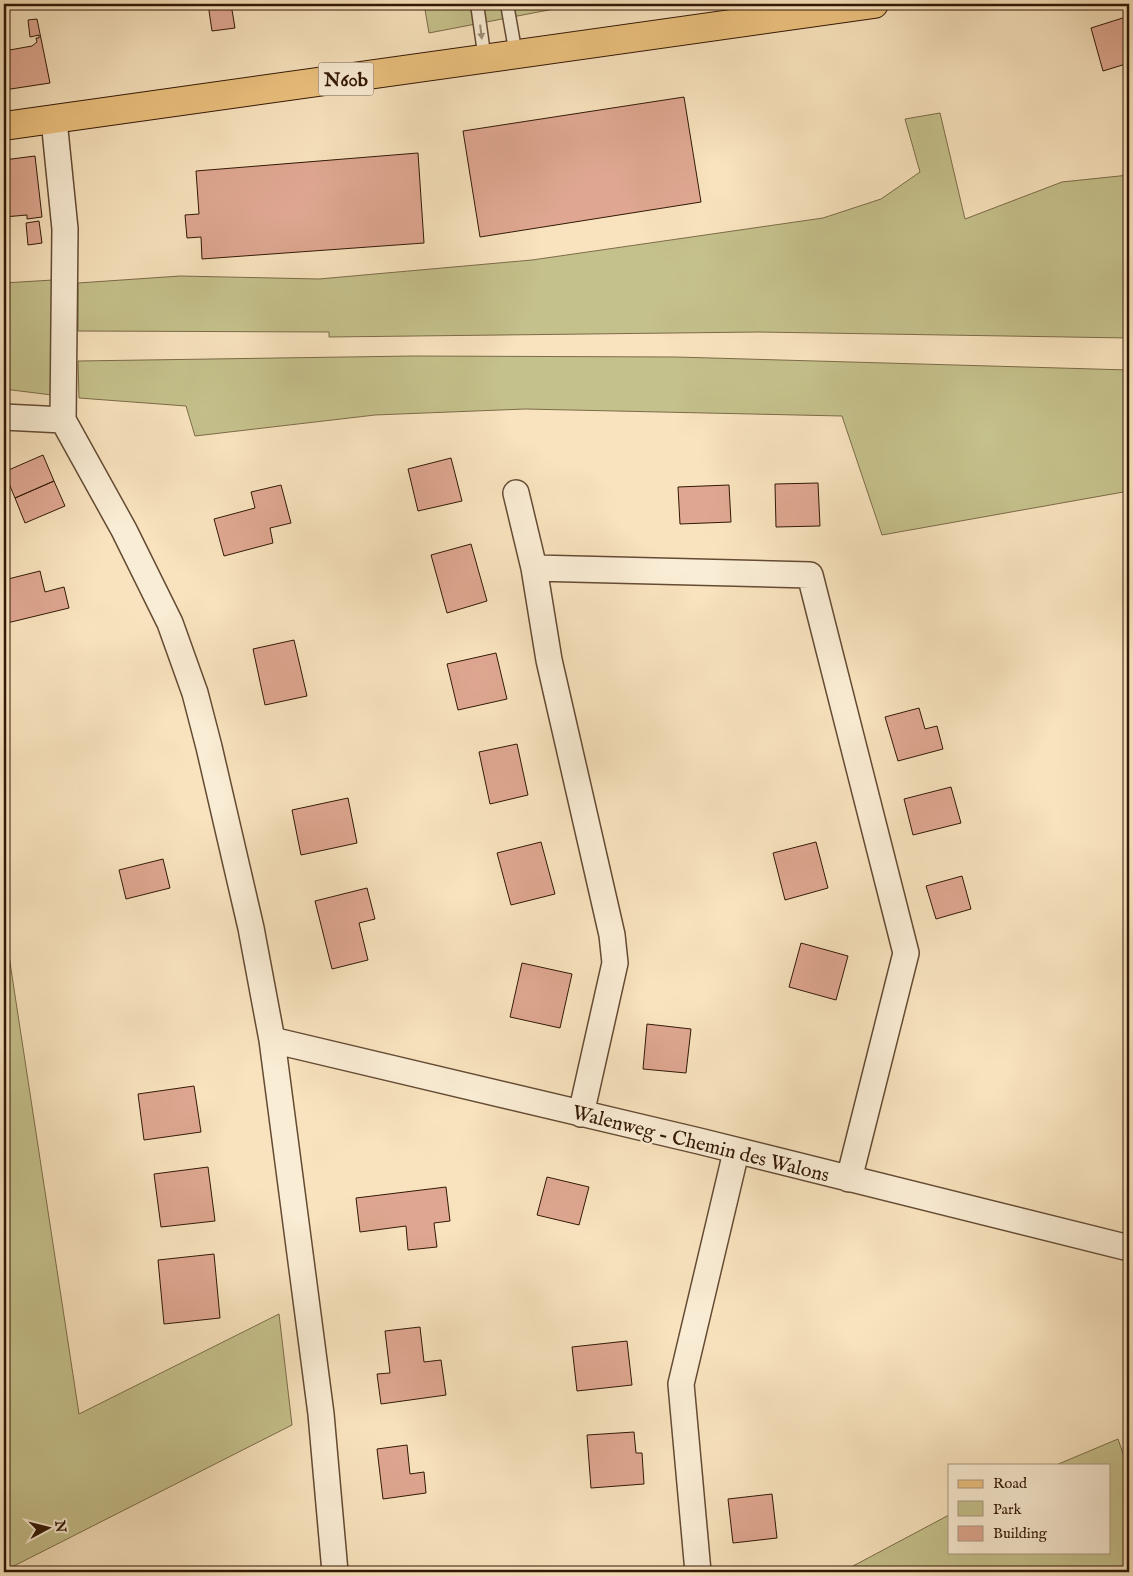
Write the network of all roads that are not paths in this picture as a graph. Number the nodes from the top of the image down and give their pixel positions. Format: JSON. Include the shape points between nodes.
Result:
{"nodes":[{"id":1,"x":477,"y":4,"type":"edge"},
{"id":2,"x":507,"y":4,"type":"edge"},
{"id":3,"x":874,"y":4,"type":"edge"},
{"id":4,"x":516,"y":55,"type":"junction"},
{"id":5,"x":485,"y":60,"type":"junction"},
{"id":6,"x":54,"y":120,"type":"junction"},
{"id":7,"x":4,"y":126,"type":"edge"},
{"id":8,"x":4,"y":416,"type":"edge"},
{"id":9,"x":63,"y":420,"type":"junction"},
{"id":10,"x":516,"y":493,"type":"dead end"},
{"id":11,"x":534,"y":568,"type":"junction"},
{"id":12,"x":272,"y":1040,"type":"junction"},
{"id":13,"x":581,"y":1114,"type":"junction"},
{"id":14,"x":736,"y":1152,"type":"junction"},
{"id":15,"x":849,"y":1179,"type":"junction"},
{"id":16,"x":1129,"y":1248,"type":"edge"},
{"id":17,"x":335,"y":1572,"type":"edge"},
{"id":18,"x":698,"y":1572,"type":"edge"}],
"edges":[{"from":1,"to":5,"type":"lane","one_way":true},
{"from":2,"to":4,"type":"lane"},
{"from":3,"to":4,"type":"main road","number":"N60b"},
{"from":4,"to":5,"type":"main road","number":"N60b"},
{"from":5,"to":6,"type":"main road","number":"N60b"},
{"from":6,"to":7,"type":"main road","number":"N60b"},
{"from":6,"to":9,"type":"street","via":[[65,229]]},
{"from":8,"to":9,"type":"street"},
{"from":9,"to":12,"type":"street","via":[[124,530],[170,623],[195,693],[251,928]]},
{"from":10,"to":11,"type":"street"},
{"from":11,"to":13,"type":"street","via":[[549,660],[612,935],[615,963]]},
{"from":11,"to":15,"type":"street","via":[[810,575],[906,953]]},
{"from":12,"to":13,"type":"street","name":"Walenweg - Chemin des Walons"},
{"from":12,"to":17,"type":"street","via":[[320,1404]]},
{"from":13,"to":14,"type":"street","name":"Walenweg - Chemin des Walons"},
{"from":14,"to":15,"type":"street","name":"Walenweg - Chemin des Walons"},
{"from":14,"to":18,"type":"street","via":[[681,1384]]},
{"from":15,"to":16,"type":"street","name":"Walenweg - Chemin des Walons"}]}
